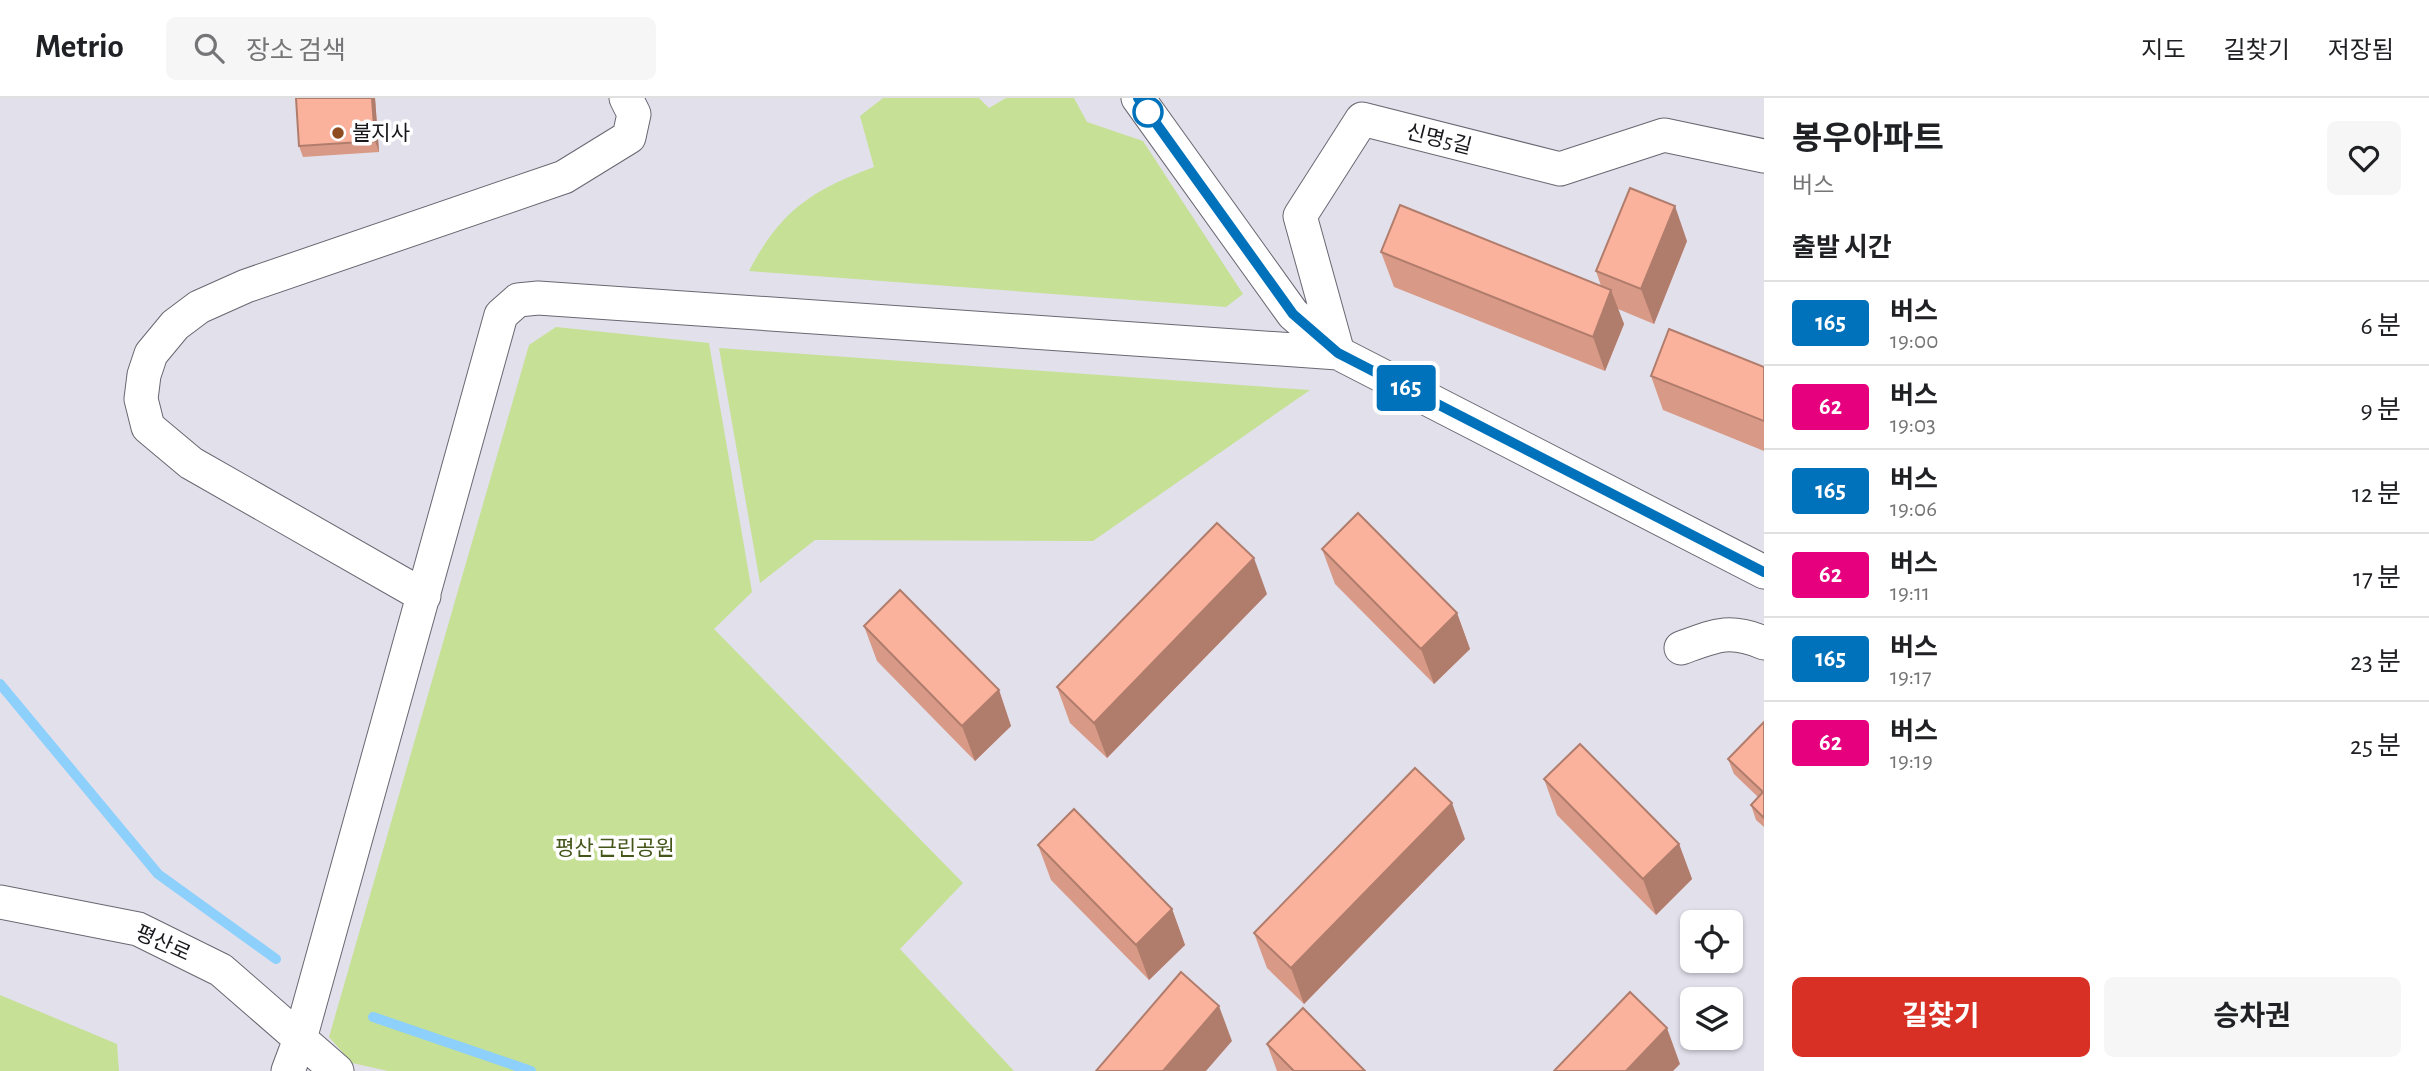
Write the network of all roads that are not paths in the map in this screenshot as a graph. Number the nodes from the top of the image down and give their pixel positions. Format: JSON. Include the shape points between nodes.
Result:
{"nodes":[{"id":1,"x":626,"y":98,"type":"edge"},
{"id":2,"x":1138,"y":98,"type":"edge"},
{"id":3,"x":1764,"y":156,"type":"edge"},
{"id":4,"x":1338,"y":353,"type":"junction"},
{"id":5,"x":1764,"y":572,"type":"edge"},
{"id":6,"x":424,"y":597,"type":"junction"},
{"id":7,"x":1764,"y":643,"type":"edge"},
{"id":8,"x":1681,"y":648,"type":"dead end"},
{"id":9,"x":0,"y":902,"type":"edge"},
{"id":10,"x":300,"y":1039,"type":"junction"},
{"id":11,"x":288,"y":1071,"type":"edge"},
{"id":12,"x":337,"y":1071,"type":"edge"}],
"edges":[{"from":1,"to":6,"type":"street","via":[[634,114],[629,138],[564,177],[246,286],[199,307],[175,325],[151,354],[141,400],[148,427],[191,463]]},
{"from":2,"to":4,"type":"street","via":[[1293,314]]},
{"from":3,"to":4,"type":"street","name":"신명5길","via":[[1664,135],[1560,169],[1362,119],[1300,216]]},
{"from":4,"to":5,"type":"street"},
{"from":4,"to":6,"type":"street","via":[[518,300],[501,315]]},
{"from":6,"to":10,"type":"street"},
{"from":7,"to":8,"type":"street","via":[[1722,633]]},
{"from":9,"to":10,"type":"street","name":"평산로","via":[[138,929],[221,970]]},
{"from":10,"to":11,"type":"street"},
{"from":10,"to":12,"type":"street","name":"평산로"}]}
